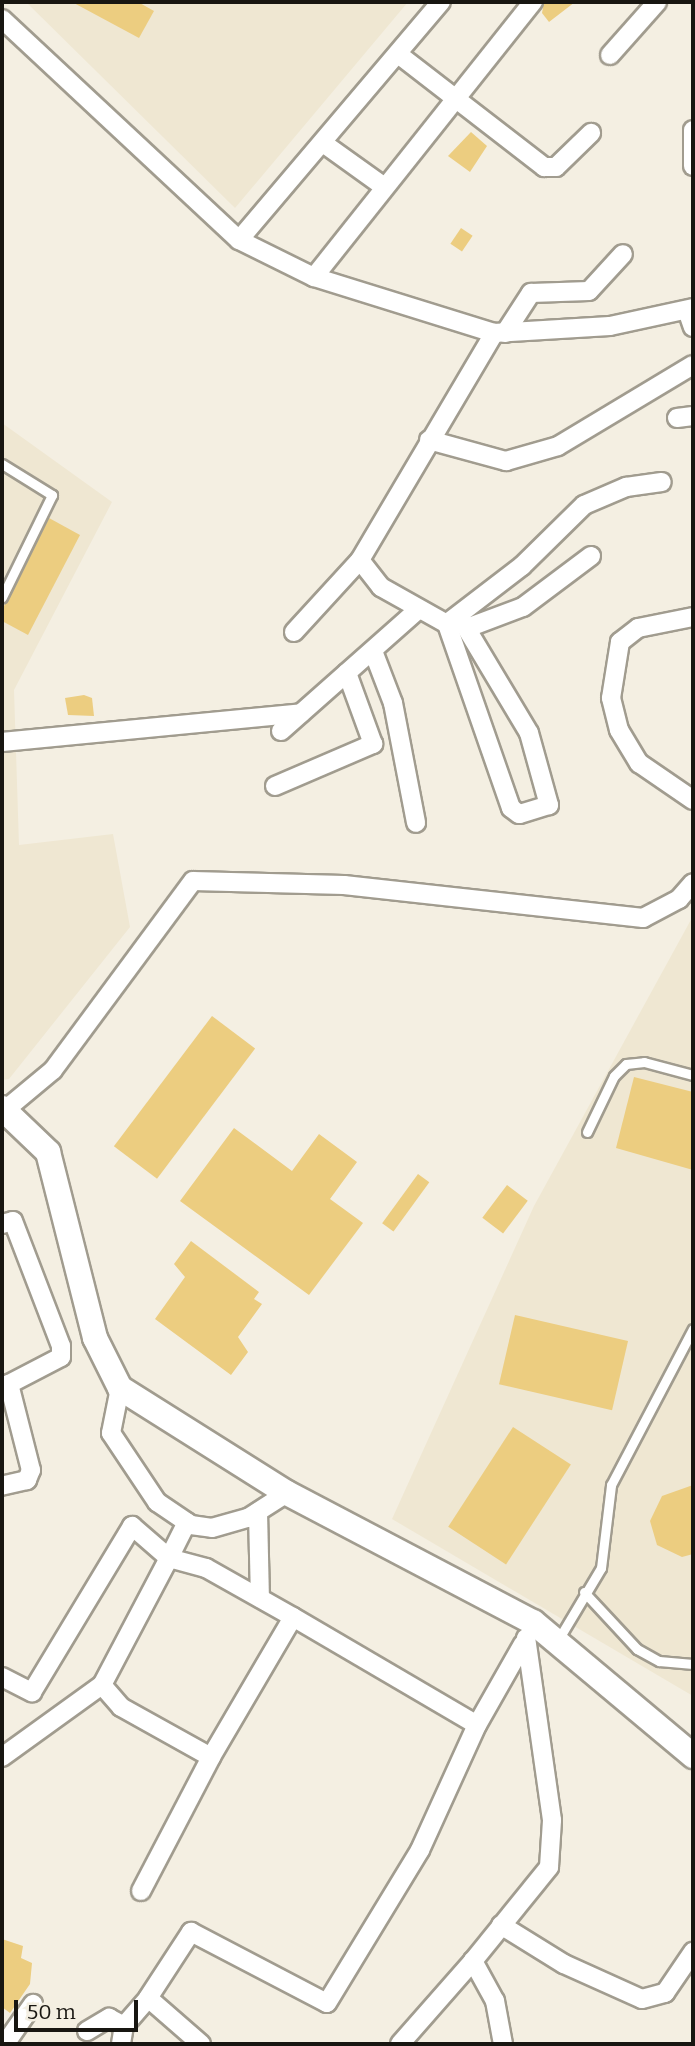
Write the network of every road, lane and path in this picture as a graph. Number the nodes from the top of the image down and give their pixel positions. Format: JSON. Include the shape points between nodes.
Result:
{"nodes":[{"id":1,"x":441,"y":2,"type":"edge"},
{"id":2,"x":533,"y":2,"type":"edge"},
{"id":3,"x":657,"y":2,"type":"edge"},
{"id":4,"x":2,"y":19,"type":"edge"},
{"id":5,"x":398,"y":54,"type":"junction"},
{"id":6,"x":610,"y":55,"type":"dead end"},
{"id":7,"x":453,"y":96,"type":"junction"},
{"id":8,"x":693,"y":130,"type":"edge"},
{"id":9,"x":591,"y":133,"type":"dead end"},
{"id":10,"x":323,"y":143,"type":"junction"},
{"id":11,"x":693,"y":166,"type":"edge"},
{"id":12,"x":383,"y":187,"type":"junction"},
{"id":13,"x":239,"y":240,"type":"junction"},
{"id":14,"x":623,"y":254,"type":"dead end"},
{"id":15,"x":314,"y":277,"type":"junction"},
{"id":16,"x":690,"y":309,"type":"edge"},
{"id":17,"x":693,"y":327,"type":"edge"},
{"id":18,"x":499,"y":333,"type":"junction"},
{"id":19,"x":693,"y":365,"type":"edge"},
{"id":20,"x":429,"y":440,"type":"junction"},
{"id":21,"x":2,"y":464,"type":"edge"},
{"id":22,"x":662,"y":482,"type":"dead end"},
{"id":23,"x":592,"y":556,"type":"dead end"},
{"id":24,"x":360,"y":560,"type":"junction"},
{"id":25,"x":2,"y":597,"type":"edge"},
{"id":26,"x":419,"y":609,"type":"junction"},
{"id":27,"x":693,"y":617,"type":"edge"},
{"id":28,"x":457,"y":623,"type":"junction"},
{"id":29,"x":294,"y":632,"type":"dead end"},
{"id":30,"x":373,"y":651,"type":"junction"},
{"id":31,"x":347,"y":673,"type":"junction"},
{"id":32,"x":301,"y":713,"type":"junction"},
{"id":33,"x":281,"y":731,"type":"dead end"},
{"id":34,"x":2,"y":742,"type":"edge"},
{"id":35,"x":275,"y":786,"type":"dead end"},
{"id":36,"x":693,"y":800,"type":"edge"},
{"id":37,"x":416,"y":822,"type":"dead end"},
{"id":38,"x":693,"y":883,"type":"edge"},
{"id":39,"x":693,"y":1075,"type":"edge"},
{"id":40,"x":3,"y":1109,"type":"edge"},
{"id":41,"x":587,"y":1132,"type":"dead end"},
{"id":42,"x":2,"y":1224,"type":"edge"},
{"id":43,"x":693,"y":1329,"type":"edge"},
{"id":44,"x":5,"y":1385,"type":"edge"},
{"id":45,"x":120,"y":1388,"type":"junction"},
{"id":46,"x":2,"y":1486,"type":"edge"},
{"id":47,"x":287,"y":1493,"type":"junction"},
{"id":48,"x":258,"y":1512,"type":"junction"},
{"id":49,"x":187,"y":1522,"type":"junction"},
{"id":50,"x":169,"y":1558,"type":"junction"},
{"id":51,"x":584,"y":1592,"type":"junction"},
{"id":52,"x":260,"y":1598,"type":"junction"},
{"id":53,"x":293,"y":1617,"type":"junction"},
{"id":54,"x":528,"y":1633,"type":"junction"},
{"id":55,"x":556,"y":1644,"type":"junction"},
{"id":56,"x":693,"y":1664,"type":"edge"},
{"id":57,"x":2,"y":1677,"type":"edge"},
{"id":58,"x":102,"y":1685,"type":"junction"},
{"id":59,"x":477,"y":1725,"type":"junction"},
{"id":60,"x":693,"y":1756,"type":"edge"},
{"id":61,"x":2,"y":1757,"type":"edge"},
{"id":62,"x":211,"y":1757,"type":"junction"},
{"id":63,"x":141,"y":1891,"type":"dead end"},
{"id":64,"x":501,"y":1925,"type":"junction"},
{"id":65,"x":693,"y":1952,"type":"edge"},
{"id":66,"x":473,"y":1961,"type":"junction"},
{"id":67,"x":148,"y":1998,"type":"junction"},
{"id":68,"x":33,"y":2004,"type":"dead end"},
{"id":69,"x":124,"y":2026,"type":"junction"},
{"id":70,"x":87,"y":2031,"type":"dead end"},
{"id":71,"x":5,"y":2044,"type":"edge"},
{"id":72,"x":121,"y":2044,"type":"edge"},
{"id":73,"x":201,"y":2044,"type":"edge"},
{"id":74,"x":400,"y":2044,"type":"edge"},
{"id":75,"x":503,"y":2044,"type":"edge"}],
"edges":[{"from":1,"to":5,"type":"street"},
{"from":2,"to":7,"type":"street"},
{"from":3,"to":6,"type":"street"},
{"from":4,"to":13,"type":"street"},
{"from":5,"to":7,"type":"street"},
{"from":5,"to":10,"type":"street"},
{"from":7,"to":9,"type":"street","via":[[544,167],[556,167]]},
{"from":7,"to":12,"type":"street"},
{"from":8,"to":11,"type":"street"},
{"from":10,"to":12,"type":"street"},
{"from":10,"to":13,"type":"street"},
{"from":12,"to":15,"type":"street"},
{"from":13,"to":15,"type":"street"},
{"from":14,"to":18,"type":"street","via":[[589,291],[531,293]]},
{"from":15,"to":18,"type":"street"},
{"from":16,"to":17,"type":"street"},
{"from":16,"to":18,"type":"street","via":[[610,326]]},
{"from":18,"to":20,"type":"street"},
{"from":19,"to":20,"type":"street","via":[[558,446],[506,461]]},
{"from":20,"to":24,"type":"street"},
{"from":21,"to":25,"type":"lane","via":[[52,495]]},
{"from":22,"to":28,"type":"street","via":[[626,486],[584,505]]},
{"from":23,"to":28,"type":"street","via":[[523,607]]},
{"from":24,"to":26,"type":"street","via":[[381,587]]},
{"from":24,"to":29,"type":"street"},
{"from":26,"to":28,"type":"street"},
{"from":26,"to":30,"type":"street"},
{"from":27,"to":36,"type":"street","via":[[638,628],[620,642],[611,698],[619,730],[639,763]]},
{"from":28,"to":28,"type":"street","via":[[511,808],[519,814],[549,805],[529,733]]},
{"from":30,"to":31,"type":"street"},
{"from":30,"to":37,"type":"street","via":[[393,703]]},
{"from":31,"to":32,"type":"street"},
{"from":31,"to":35,"type":"street","via":[[373,744]]},
{"from":32,"to":33,"type":"street"},
{"from":32,"to":34,"type":"street"},
{"from":38,"to":40,"type":"street","via":[[679,899],[643,918],[344,885],[193,881],[53,1069]]},
{"from":39,"to":41,"type":"lane","via":[[644,1062],[626,1064],[614,1076]]},
{"from":40,"to":45,"type":"street","via":[[48,1152],[95,1338]]},
{"from":42,"to":44,"type":"street","via":[[13,1220],[61,1346],[61,1357]]},
{"from":43,"to":51,"type":"lane","via":[[611,1485],[601,1568]]},
{"from":44,"to":46,"type":"street","via":[[31,1471],[27,1480]]},
{"from":45,"to":47,"type":"street"},
{"from":45,"to":49,"type":"street","via":[[111,1433],[157,1502]]},
{"from":47,"to":48,"type":"street"},
{"from":47,"to":54,"type":"street"},
{"from":48,"to":49,"type":"street","via":[[212,1528]]},
{"from":48,"to":52,"type":"street"},
{"from":49,"to":50,"type":"street"},
{"from":50,"to":52,"type":"street","via":[[206,1568]]},
{"from":50,"to":57,"type":"street","via":[[132,1526],[32,1692]]},
{"from":50,"to":58,"type":"street"},
{"from":51,"to":55,"type":"lane"},
{"from":51,"to":56,"type":"lane","via":[[637,1649],[659,1661]]},
{"from":52,"to":53,"type":"street"},
{"from":53,"to":59,"type":"street"},
{"from":53,"to":62,"type":"street"},
{"from":54,"to":55,"type":"street"},
{"from":54,"to":59,"type":"street"},
{"from":54,"to":64,"type":"street","via":[[552,1820],[549,1867]]},
{"from":55,"to":60,"type":"street"},
{"from":58,"to":61,"type":"street"},
{"from":58,"to":62,"type":"street","via":[[121,1707]]},
{"from":59,"to":67,"type":"street","via":[[419,1850],[327,2003],[191,1932]]},
{"from":62,"to":63,"type":"street"},
{"from":64,"to":65,"type":"street","via":[[564,1964],[642,1999],[665,1993]]},
{"from":64,"to":66,"type":"street"},
{"from":66,"to":74,"type":"street"},
{"from":66,"to":75,"type":"street","via":[[499,2011]]},
{"from":67,"to":69,"type":"street"},
{"from":67,"to":73,"type":"street"},
{"from":68,"to":71,"type":"street"},
{"from":69,"to":70,"type":"street","via":[[109,2018]]},
{"from":69,"to":72,"type":"street"}]}
